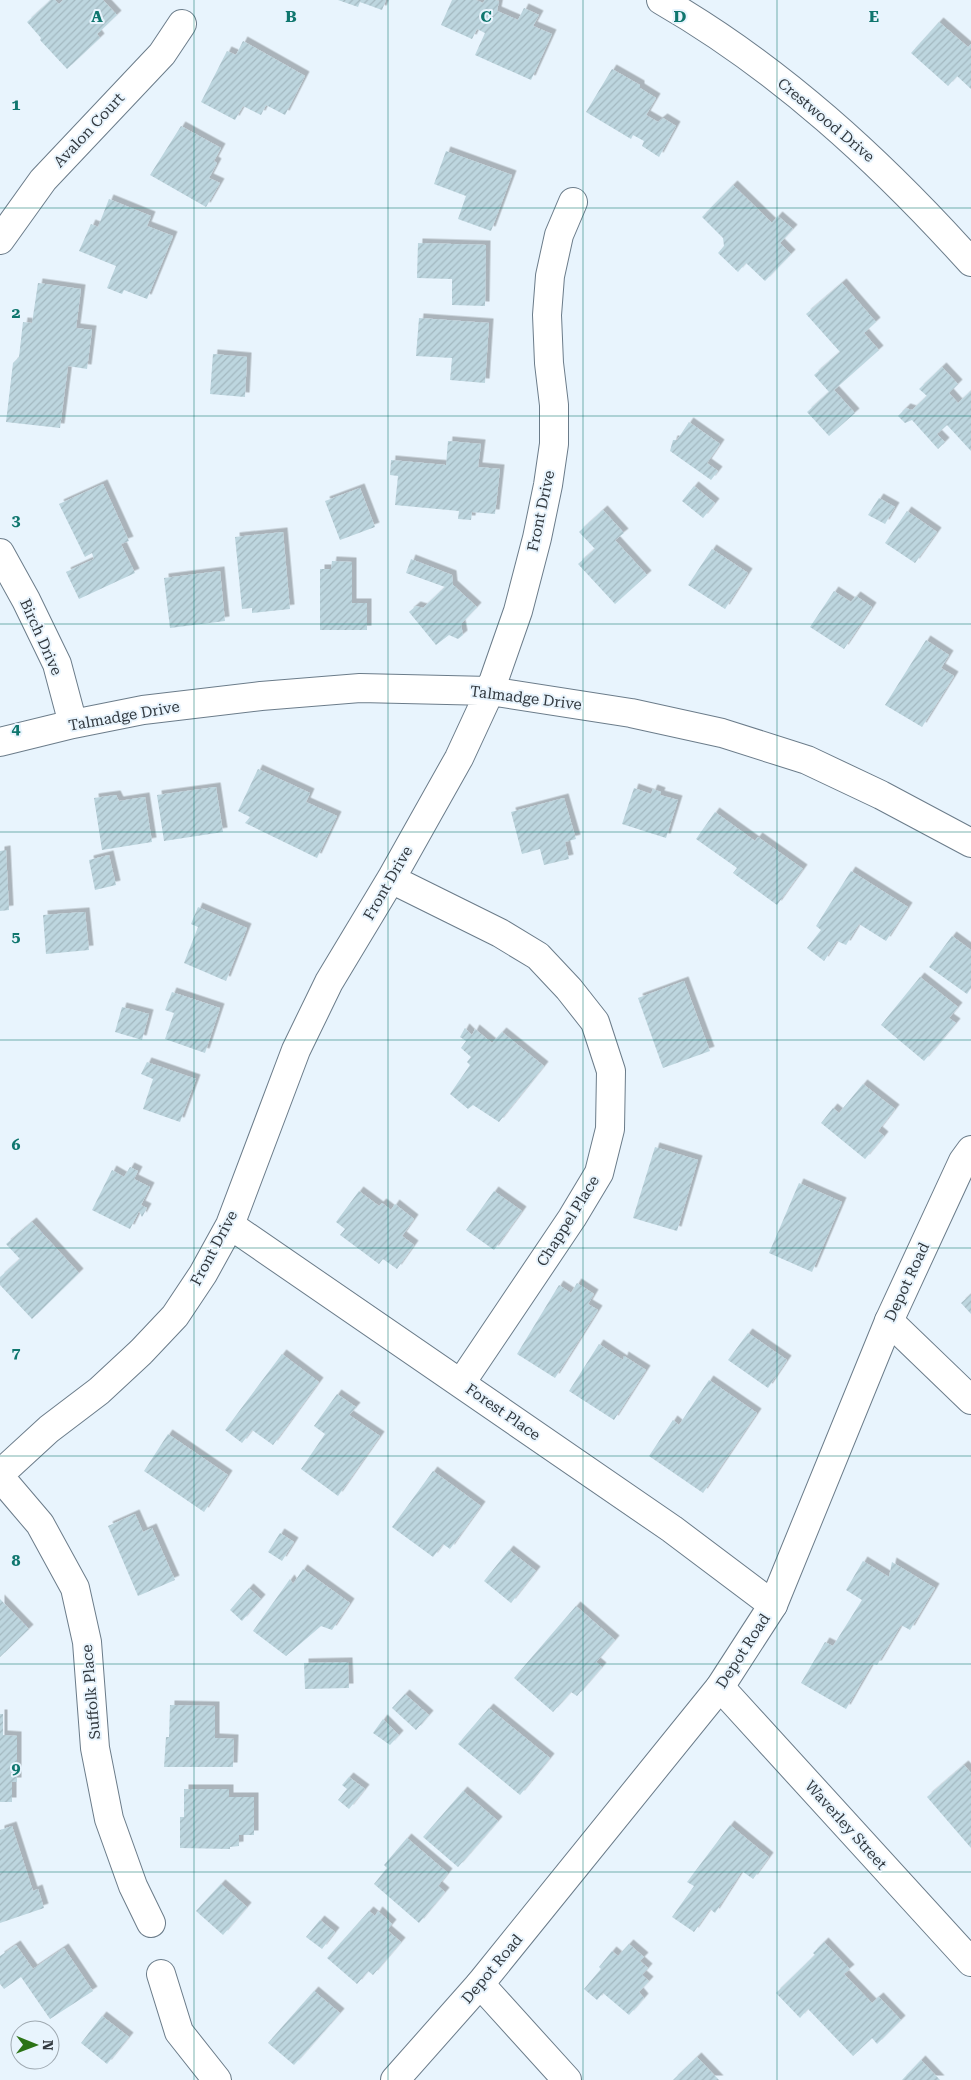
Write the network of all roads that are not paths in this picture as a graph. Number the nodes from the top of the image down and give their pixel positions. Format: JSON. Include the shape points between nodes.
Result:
{"nodes":[{"id":1,"x":661,"y":0,"type":"edge"},
{"id":2,"x":182,"y":24,"type":"dead end"},
{"id":3,"x":573,"y":202,"type":"dead end"},
{"id":4,"x":0,"y":240,"type":"edge"},
{"id":5,"x":971,"y":262,"type":"edge"},
{"id":6,"x":0,"y":553,"type":"edge"},
{"id":7,"x":490,"y":691,"type":"junction"},
{"id":8,"x":73,"y":724,"type":"junction"},
{"id":9,"x":0,"y":742,"type":"edge"},
{"id":10,"x":971,"y":843,"type":"edge"},
{"id":11,"x":391,"y":879,"type":"junction"},
{"id":12,"x":971,"y":1150,"type":"edge"},
{"id":13,"x":230,"y":1225,"type":"junction"},
{"id":14,"x":889,"y":1321,"type":"junction"},
{"id":15,"x":461,"y":1383,"type":"junction"},
{"id":16,"x":971,"y":1400,"type":"edge"},
{"id":17,"x":0,"y":1476,"type":"edge"},
{"id":18,"x":773,"y":1605,"type":"junction"},
{"id":19,"x":720,"y":1688,"type":"junction"},
{"id":20,"x":151,"y":1923,"type":"dead end"},
{"id":21,"x":971,"y":1962,"type":"edge"},
{"id":22,"x":160,"y":1974,"type":"dead end"},
{"id":23,"x":480,"y":1984,"type":"junction"},
{"id":24,"x":217,"y":2080,"type":"edge"},
{"id":25,"x":395,"y":2080,"type":"edge"},
{"id":26,"x":567,"y":2080,"type":"edge"}],
"edges":[{"from":1,"to":5,"type":"street","name":"Crestwood Drive","via":[[703,24],[798,93],[888,173]]},
{"from":2,"to":4,"type":"street","name":"Avalon Court","via":[[162,54],[43,180]]},
{"from":3,"to":7,"type":"street","name":"Front Drive","via":[[559,235],[550,276],[547,315],[554,444],[548,485],[518,611]]},
{"from":6,"to":8,"type":"street","name":"Birch Drive","via":[[56,664]]},
{"from":7,"to":8,"type":"street","name":"Talmadge Drive","via":[[350,688],[143,710]]},
{"from":7,"to":10,"type":"street","name":"Talmadge Drive","via":[[631,713],[732,736],[807,760]]},
{"from":7,"to":11,"type":"street","name":"Front Drive","via":[[459,758]]},
{"from":8,"to":9,"type":"street","name":"Talmadge Drive"},
{"from":11,"to":13,"type":"street","name":"Front Drive","via":[[329,982],[296,1050]]},
{"from":11,"to":15,"type":"street","name":"Chappel Place","via":[[500,933],[538,956],[594,1022],[611,1071],[610,1128],[598,1173],[572,1218]]},
{"from":12,"to":14,"type":"street","name":"Depot Road"},
{"from":13,"to":15,"type":"street","name":"Forest Place"},
{"from":13,"to":17,"type":"street","name":"Front Drive","via":[[203,1274],[168,1323],[99,1391],[49,1429]]},
{"from":14,"to":16,"type":"street"},
{"from":14,"to":18,"type":"street","name":"Depot Road"},
{"from":15,"to":18,"type":"street","name":"Forest Place","via":[[672,1529]]},
{"from":17,"to":20,"type":"street","name":"Suffolk Place","via":[[40,1524],[76,1588],[87,1642],[96,1748],[109,1819],[133,1886]]},
{"from":18,"to":19,"type":"street","name":"Depot Road"},
{"from":19,"to":21,"type":"street","name":"Waverley Street"},
{"from":19,"to":23,"type":"street","name":"Depot Road"},
{"from":22,"to":24,"type":"street","via":[[179,2032]]},
{"from":23,"to":25,"type":"street","name":"Depot Road"},
{"from":23,"to":26,"type":"street"}]}
